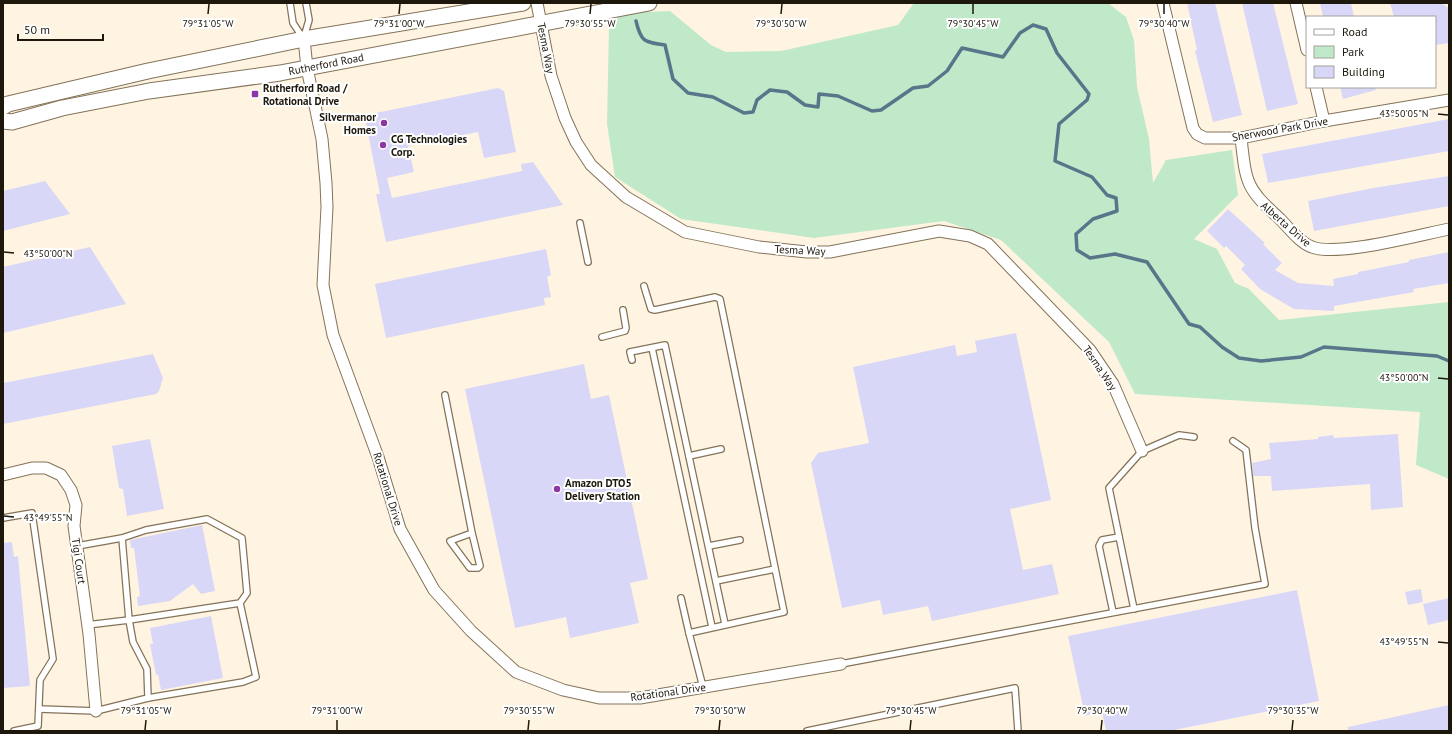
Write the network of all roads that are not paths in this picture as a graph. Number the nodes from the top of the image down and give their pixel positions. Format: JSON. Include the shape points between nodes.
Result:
{"nodes":[{"id":1,"x":290,"y":3,"type":"edge"},
{"id":2,"x":306,"y":3,"type":"edge"},
{"id":3,"x":523,"y":3,"type":"edge"},
{"id":4,"x":537,"y":3,"type":"edge"},
{"id":5,"x":649,"y":3,"type":"edge"},
{"id":6,"x":1163,"y":3,"type":"edge"},
{"id":7,"x":1296,"y":3,"type":"edge"},
{"id":8,"x":541,"y":23,"type":"junction"},
{"id":9,"x":304,"y":39,"type":"junction"},
{"id":10,"x":1306,"y":46,"type":"edge"},
{"id":11,"x":307,"y":68,"type":"junction"},
{"id":12,"x":1316,"y":88,"type":"edge"},
{"id":13,"x":1449,"y":100,"type":"edge"},
{"id":14,"x":3,"y":107,"type":"edge"},
{"id":15,"x":3,"y":121,"type":"edge"},
{"id":16,"x":1324,"y":121,"type":"junction"},
{"id":17,"x":1241,"y":138,"type":"junction"},
{"id":18,"x":580,"y":223,"type":"dead end"},
{"id":19,"x":1449,"y":229,"type":"edge"},
{"id":20,"x":588,"y":262,"type":"dead end"},
{"id":21,"x":644,"y":286,"type":"dead end"},
{"id":22,"x":623,"y":310,"type":"dead end"},
{"id":23,"x":602,"y":337,"type":"dead end"},
{"id":24,"x":652,"y":348,"type":"junction"},
{"id":25,"x":632,"y":360,"type":"dead end"},
{"id":26,"x":445,"y":395,"type":"dead end"},
{"id":27,"x":1194,"y":437,"type":"dead end"},
{"id":28,"x":1233,"y":441,"type":"dead end"},
{"id":29,"x":721,"y":449,"type":"dead end"},
{"id":30,"x":1142,"y":451,"type":"junction"},
{"id":31,"x":689,"y":456,"type":"junction"},
{"id":32,"x":3,"y":475,"type":"edge"},
{"id":33,"x":3,"y":518,"type":"edge"},
{"id":34,"x":472,"y":533,"type":"junction"},
{"id":35,"x":1119,"y":537,"type":"junction"},
{"id":36,"x":122,"y":538,"type":"junction"},
{"id":37,"x":740,"y":540,"type":"dead end"},
{"id":38,"x":77,"y":546,"type":"junction"},
{"id":39,"x":709,"y":546,"type":"junction"},
{"id":40,"x":775,"y":569,"type":"junction"},
{"id":41,"x":716,"y":581,"type":"junction"},
{"id":42,"x":681,"y":598,"type":"dead end"},
{"id":43,"x":240,"y":603,"type":"junction"},
{"id":44,"x":1134,"y":609,"type":"junction"},
{"id":45,"x":1113,"y":612,"type":"junction"},
{"id":46,"x":130,"y":620,"type":"junction"},
{"id":47,"x":725,"y":624,"type":"junction"},
{"id":48,"x":88,"y":625,"type":"junction"},
{"id":49,"x":712,"y":628,"type":"junction"},
{"id":50,"x":689,"y":633,"type":"junction"},
{"id":51,"x":841,"y":664,"type":"joint"},
{"id":52,"x":703,"y":687,"type":"junction"},
{"id":53,"x":148,"y":698,"type":"junction"},
{"id":54,"x":39,"y":709,"type":"junction"},
{"id":55,"x":96,"y":711,"type":"junction"},
{"id":56,"x":14,"y":731,"type":"edge"},
{"id":57,"x":808,"y":731,"type":"edge"},
{"id":58,"x":1018,"y":731,"type":"edge"}],
"edges":[{"from":1,"to":9,"type":"lane","via":[[293,23]]},
{"from":2,"to":9,"type":"lane","via":[[309,20]]},
{"from":3,"to":9,"type":"main road"},
{"from":4,"to":8,"type":"street","name":"Tesma Way"},
{"from":5,"to":8,"type":"main road","name":"Rutherford Road"},
{"from":6,"to":17,"type":"street","name":"Sherwood Park Drive","via":[[1193,128],[1197,134],[1206,138]]},
{"from":7,"to":10,"type":"street"},
{"from":8,"to":11,"type":"main road","name":"Rutherford Road"},
{"from":8,"to":30,"type":"street","name":"Tesma Way","via":[[551,76],[576,142],[591,165],[626,197],[685,232],[759,247],[830,252],[939,230],[970,236],[988,244],[1090,350],[1113,384]]},
{"from":9,"to":11,"type":"street","name":"Rotational Drive"},
{"from":9,"to":14,"type":"main road","via":[[148,71]]},
{"from":11,"to":15,"type":"main road","name":"Rutherford Road","via":[[149,91],[62,108],[12,122]]},
{"from":11,"to":52,"type":"street","name":"Rotational Drive","via":[[322,139],[327,207],[323,285],[333,336],[378,457],[400,529],[434,590],[471,631],[516,672],[563,690],[599,698],[640,698]]},
{"from":12,"to":16,"type":"street"},
{"from":13,"to":16,"type":"street","name":"Sherwood Park Drive"},
{"from":16,"to":17,"type":"street","name":"Sherwood Park Drive"},
{"from":17,"to":19,"type":"street","name":"Alberta Drive","via":[[1244,173],[1250,187],[1257,198],[1310,247],[1341,250]]},
{"from":18,"to":20,"type":"lane"},
{"from":21,"to":40,"type":"lane","via":[[651,309],[655,310],[715,297],[720,299]]},
{"from":22,"to":23,"type":"lane","via":[[625,331]]},
{"from":24,"to":25,"type":"lane","via":[[630,352]]},
{"from":24,"to":31,"type":"lane","via":[[665,345]]},
{"from":24,"to":49,"type":"lane"},
{"from":26,"to":34,"type":"lane"},
{"from":27,"to":30,"type":"lane","via":[[1179,435]]},
{"from":28,"to":44,"type":"lane","via":[[1246,450],[1255,528],[1265,584]]},
{"from":29,"to":31,"type":"lane"},
{"from":30,"to":35,"type":"lane","via":[[1109,488]]},
{"from":31,"to":39,"type":"lane"},
{"from":32,"to":38,"type":"street","name":"Tigi Court","via":[[32,468],[46,468],[61,475],[71,490],[76,505],[74,526]]},
{"from":33,"to":54,"type":"lane","via":[[32,513],[53,659],[40,680]]},
{"from":34,"to":34,"type":"lane","via":[[480,566],[478,568],[470,568],[450,541]]},
{"from":35,"to":44,"type":"lane"},
{"from":35,"to":45,"type":"lane","via":[[1102,540],[1098,546]]},
{"from":36,"to":38,"type":"lane"},
{"from":36,"to":43,"type":"lane","via":[[146,530],[207,519],[227,529],[242,538],[247,593]]},
{"from":36,"to":46,"type":"lane"},
{"from":37,"to":39,"type":"lane"},
{"from":38,"to":48,"type":"street","name":"Tigi Court"},
{"from":39,"to":41,"type":"lane"},
{"from":40,"to":41,"type":"lane"},
{"from":40,"to":47,"type":"lane","via":[[784,612]]},
{"from":41,"to":47,"type":"lane"},
{"from":42,"to":50,"type":"lane"},
{"from":43,"to":46,"type":"lane"},
{"from":43,"to":53,"type":"lane","via":[[256,677],[243,682]]},
{"from":44,"to":45,"type":"lane"},
{"from":45,"to":51,"type":"lane"},
{"from":46,"to":48,"type":"lane"},
{"from":46,"to":53,"type":"lane","via":[[133,642],[147,669]]},
{"from":47,"to":49,"type":"lane"},
{"from":48,"to":55,"type":"street","name":"Tigi Court"},
{"from":49,"to":50,"type":"lane"},
{"from":50,"to":52,"type":"lane"},
{"from":51,"to":52,"type":"street","name":"Rotational Drive"},
{"from":53,"to":55,"type":"lane"},
{"from":54,"to":55,"type":"lane"},
{"from":54,"to":56,"type":"lane","via":[[38,726]]},
{"from":57,"to":58,"type":"lane","via":[[1015,688]]}]}
